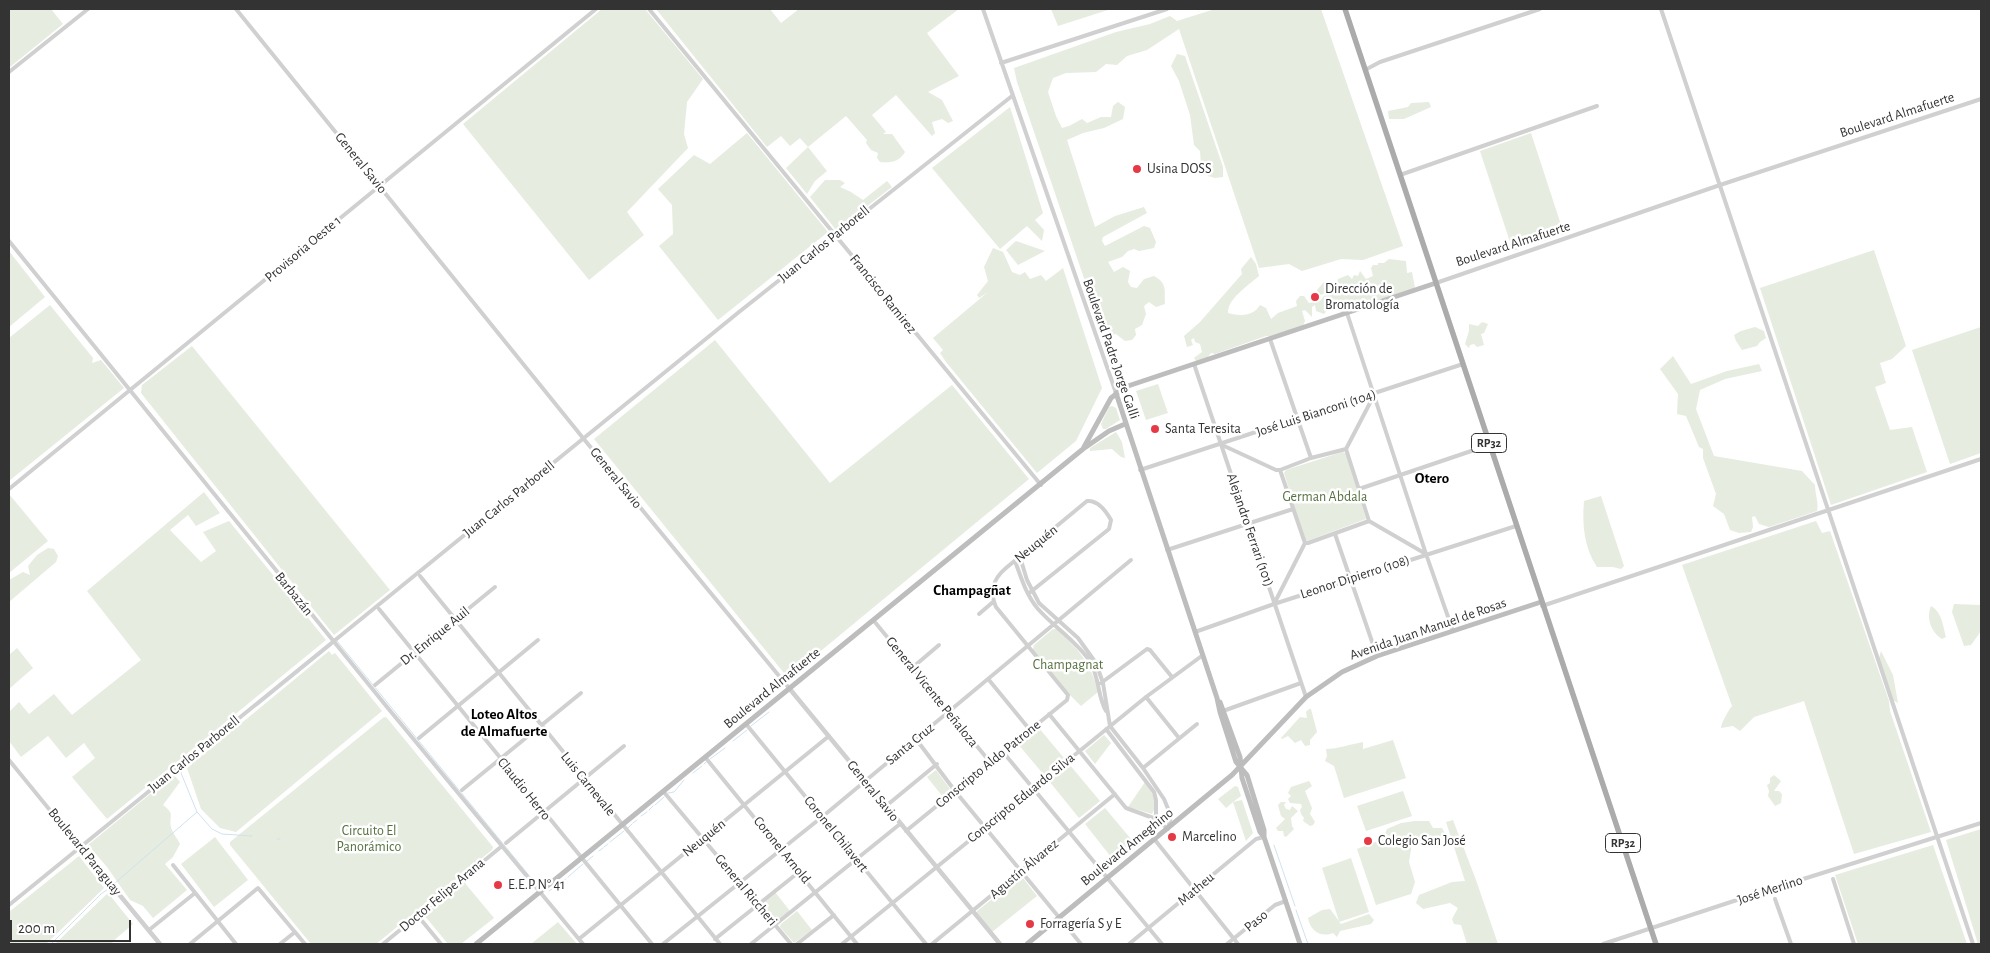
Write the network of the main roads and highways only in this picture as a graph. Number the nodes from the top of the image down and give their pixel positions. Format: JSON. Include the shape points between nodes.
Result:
{"nodes":[{"id":1,"x":1345,"y":9,"type":"edge"},
{"id":2,"x":1436,"y":283,"type":"junction"},
{"id":3,"x":1116,"y":393,"type":"junction"},
{"id":4,"x":1125,"y":424,"type":"junction"},
{"id":5,"x":1082,"y":449,"type":"junction"},
{"id":6,"x":1542,"y":604,"type":"junction"},
{"id":7,"x":1241,"y":767,"type":"junction"},
{"id":8,"x":476,"y":944,"type":"edge"},
{"id":9,"x":1027,"y":944,"type":"edge"},
{"id":10,"x":1300,"y":944,"type":"edge"},
{"id":11,"x":1656,"y":944,"type":"edge"}],
"edges":[{"from":1,"to":2,"type":"main road","number":"RP32"},
{"from":2,"to":3,"type":"main road","name":"Boulevard Almafuerte","via":[[1125,387]]},
{"from":2,"to":6,"type":"main road","number":"RP32"},
{"from":3,"to":4,"type":"main road","name":"Boulevard Padre Jorge Galli"},
{"from":3,"to":5,"type":"main road","name":"Boulevard Almafuerte"},
{"from":4,"to":5,"type":"main road","name":"Boulevard Almafuerte"},
{"from":4,"to":7,"type":"main road","name":"Boulevard Padre Jorge Galli","via":[[1222,711],[1236,762]]},
{"from":5,"to":8,"type":"main road","name":"Boulevard Almafuerte"},
{"from":6,"to":7,"type":"main road","name":"Avenida Juan Manuel de Rosas","via":[[1377,656],[1342,672],[1306,697]]},
{"from":6,"to":11,"type":"main road","number":"RP32"},
{"from":7,"to":9,"type":"main road","name":"Boulevard Ameghino"},
{"from":7,"to":10,"type":"main road","name":"Boulevard Padre Jorge Galli","via":[[1242,778]]}]}
